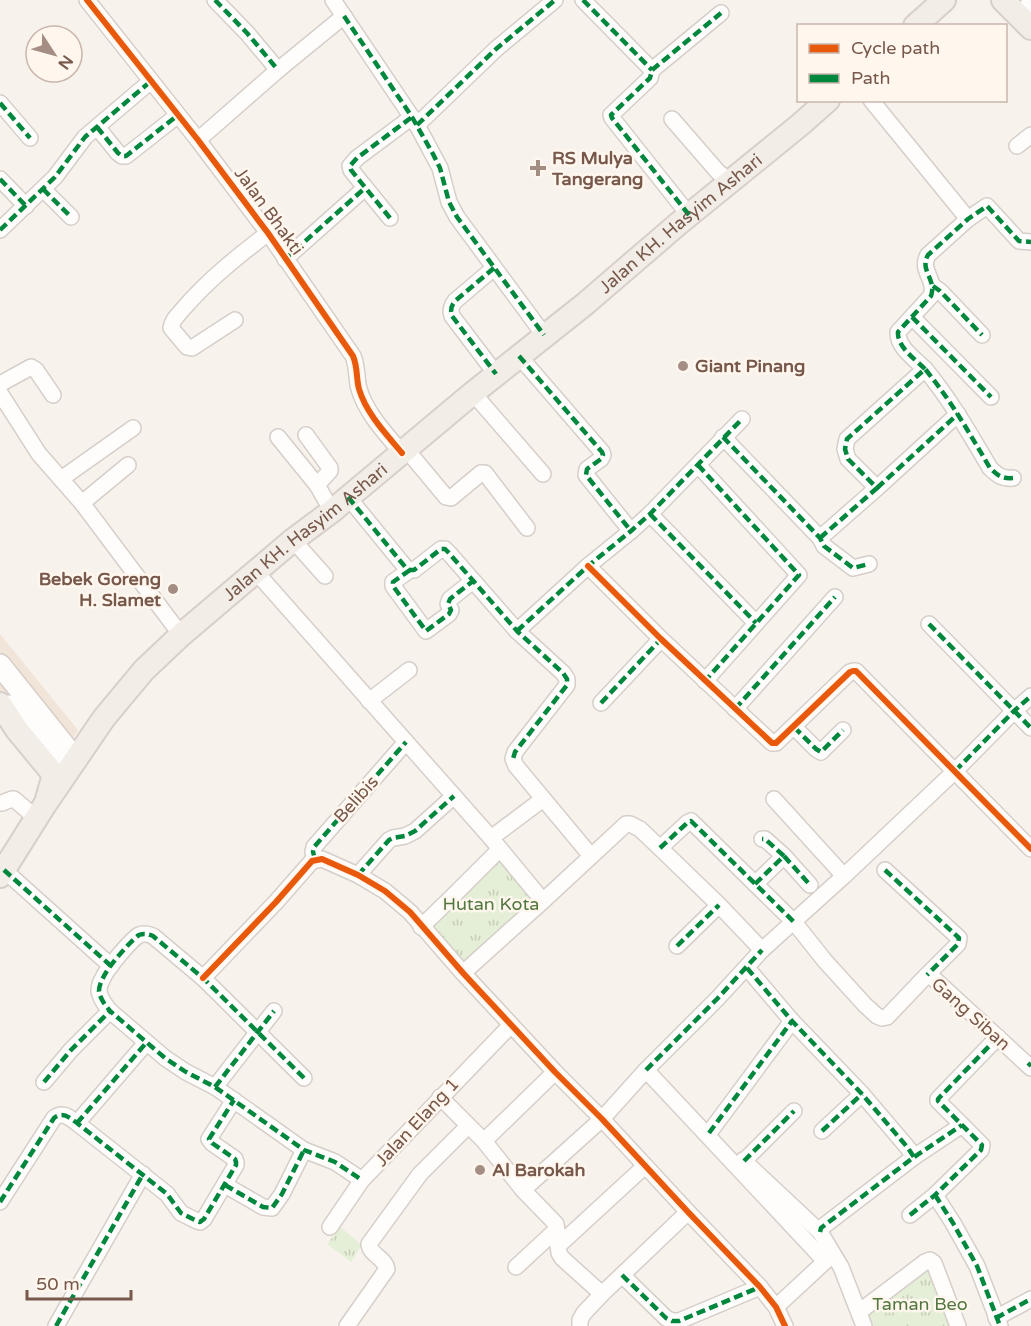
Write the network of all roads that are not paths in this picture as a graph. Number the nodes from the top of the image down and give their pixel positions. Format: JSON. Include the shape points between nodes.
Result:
{"nodes":[{"id":1,"x":87,"y":0,"type":"edge"},
{"id":2,"x":215,"y":0,"type":"edge"},
{"id":3,"x":333,"y":0,"type":"edge"},
{"id":4,"x":555,"y":0,"type":"edge"},
{"id":5,"x":584,"y":0,"type":"edge"},
{"id":6,"x":944,"y":0,"type":"edge"},
{"id":7,"x":721,"y":13,"type":"dead end"},
{"id":8,"x":344,"y":16,"type":"junction"},
{"id":9,"x":917,"y":24,"type":"edge"},
{"id":10,"x":278,"y":70,"type":"junction"},
{"id":11,"x":652,"y":70,"type":"junction"},
{"id":12,"x":151,"y":81,"type":"junction"},
{"id":13,"x":826,"y":102,"type":"edge"},
{"id":14,"x":873,"y":102,"type":"edge"},
{"id":15,"x":0,"y":103,"type":"edge"},
{"id":16,"x":178,"y":115,"type":"junction"},
{"id":17,"x":672,"y":119,"type":"dead end"},
{"id":18,"x":414,"y":121,"type":"junction"},
{"id":19,"x":97,"y":127,"type":"junction"},
{"id":20,"x":1031,"y":135,"type":"edge"},
{"id":21,"x":30,"y":138,"type":"dead end"},
{"id":22,"x":198,"y":140,"type":"junction"},
{"id":23,"x":1017,"y":146,"type":"dead end"},
{"id":24,"x":0,"y":179,"type":"edge"},
{"id":25,"x":730,"y":181,"type":"junction"},
{"id":26,"x":365,"y":188,"type":"junction"},
{"id":27,"x":43,"y":189,"type":"junction"},
{"id":28,"x":26,"y":206,"type":"junction"},
{"id":29,"x":689,"y":215,"type":"junction"},
{"id":30,"x":71,"y":217,"type":"dead end"},
{"id":31,"x":390,"y":218,"type":"dead end"},
{"id":32,"x":968,"y":219,"type":"junction"},
{"id":33,"x":0,"y":230,"type":"edge"},
{"id":34,"x":268,"y":233,"type":"junction"},
{"id":35,"x":1031,"y":242,"type":"edge"},
{"id":36,"x":285,"y":259,"type":"junction"},
{"id":37,"x":494,"y":268,"type":"junction"},
{"id":38,"x":933,"y":286,"type":"junction"},
{"id":39,"x":912,"y":317,"type":"junction"},
{"id":40,"x":235,"y":320,"type":"dead end"},
{"id":41,"x":544,"y":335,"type":"junction"},
{"id":42,"x":982,"y":335,"type":"dead end"},
{"id":43,"x":519,"y":356,"type":"junction"},
{"id":44,"x":925,"y":369,"type":"junction"},
{"id":45,"x":496,"y":374,"type":"junction"},
{"id":46,"x":0,"y":384,"type":"edge"},
{"id":47,"x":0,"y":393,"type":"edge"},
{"id":48,"x":473,"y":393,"type":"junction"},
{"id":49,"x":53,"y":395,"type":"dead end"},
{"id":50,"x":991,"y":397,"type":"dead end"},
{"id":51,"x":958,"y":414,"type":"junction"},
{"id":52,"x":742,"y":419,"type":"dead end"},
{"id":53,"x":133,"y":428,"type":"dead end"},
{"id":54,"x":306,"y":435,"type":"dead end"},
{"id":55,"x":278,"y":437,"type":"dead end"},
{"id":56,"x":723,"y":437,"type":"junction"},
{"id":57,"x":404,"y":451,"type":"junction"},
{"id":58,"x":128,"y":465,"type":"dead end"},
{"id":59,"x":698,"y":465,"type":"junction"},
{"id":60,"x":543,"y":474,"type":"dead end"},
{"id":61,"x":1012,"y":478,"type":"dead end"},
{"id":62,"x":61,"y":479,"type":"junction"},
{"id":63,"x":316,"y":485,"type":"junction"},
{"id":64,"x":877,"y":488,"type":"junction"},
{"id":65,"x":82,"y":503,"type":"junction"},
{"id":66,"x":340,"y":504,"type":"junction"},
{"id":67,"x":650,"y":514,"type":"junction"},
{"id":68,"x":527,"y":528,"type":"dead end"},
{"id":69,"x":631,"y":531,"type":"junction"},
{"id":70,"x":820,"y":538,"type":"junction"},
{"id":71,"x":293,"y":540,"type":"junction"},
{"id":72,"x":868,"y":564,"type":"dead end"},
{"id":73,"x":588,"y":566,"type":"junction"},
{"id":74,"x":410,"y":570,"type":"junction"},
{"id":75,"x":256,"y":572,"type":"junction"},
{"id":76,"x":325,"y":576,"type":"dead end"},
{"id":77,"x":473,"y":581,"type":"junction"},
{"id":78,"x":835,"y":597,"type":"dead end"},
{"id":79,"x":756,"y":623,"type":"junction"},
{"id":80,"x":929,"y":624,"type":"dead end"},
{"id":81,"x":518,"y":631,"type":"junction"},
{"id":82,"x":181,"y":635,"type":"junction"},
{"id":83,"x":661,"y":639,"type":"junction"},
{"id":84,"x":0,"y":665,"type":"edge"},
{"id":85,"x":409,"y":670,"type":"dead end"},
{"id":86,"x":705,"y":681,"type":"junction"},
{"id":87,"x":1031,"y":696,"type":"edge"},
{"id":88,"x":0,"y":697,"type":"edge"},
{"id":89,"x":369,"y":701,"type":"junction"},
{"id":90,"x":0,"y":704,"type":"edge"},
{"id":91,"x":601,"y":704,"type":"dead end"},
{"id":92,"x":735,"y":709,"type":"junction"},
{"id":93,"x":1014,"y":711,"type":"junction"},
{"id":94,"x":794,"y":727,"type":"junction"},
{"id":95,"x":1031,"y":728,"type":"edge"},
{"id":96,"x":843,"y":730,"type":"dead end"},
{"id":97,"x":406,"y":742,"type":"junction"},
{"id":98,"x":72,"y":766,"type":"junction"},
{"id":99,"x":955,"y":771,"type":"junction"},
{"id":100,"x":454,"y":796,"type":"junction"},
{"id":101,"x":543,"y":799,"type":"junction"},
{"id":102,"x":774,"y":799,"type":"dead end"},
{"id":103,"x":0,"y":803,"type":"edge"},
{"id":104,"x":40,"y":812,"type":"junction"},
{"id":105,"x":762,"y":839,"type":"dead end"},
{"id":106,"x":495,"y":843,"type":"junction"},
{"id":107,"x":660,"y":848,"type":"junction"},
{"id":108,"x":1031,"y":849,"type":"edge"},
{"id":109,"x":591,"y":856,"type":"junction"},
{"id":110,"x":784,"y":856,"type":"junction"},
{"id":111,"x":312,"y":861,"type":"junction"},
{"id":112,"x":885,"y":870,"type":"dead end"},
{"id":113,"x":2,"y":873,"type":"edge"},
{"id":114,"x":358,"y":875,"type":"junction"},
{"id":115,"x":844,"y":876,"type":"junction"},
{"id":116,"x":755,"y":884,"type":"junction"},
{"id":117,"x":810,"y":885,"type":"dead end"},
{"id":118,"x":543,"y":901,"type":"junction"},
{"id":119,"x":719,"y":905,"type":"junction"},
{"id":120,"x":794,"y":922,"type":"junction"},
{"id":121,"x":421,"y":927,"type":"junction"},
{"id":122,"x":676,"y":946,"type":"dead end"},
{"id":123,"x":762,"y":950,"type":"junction"},
{"id":124,"x":111,"y":966,"type":"junction"},
{"id":125,"x":747,"y":968,"type":"junction"},
{"id":126,"x":463,"y":973,"type":"junction"},
{"id":127,"x":927,"y":975,"type":"junction"},
{"id":128,"x":203,"y":978,"type":"junction"},
{"id":129,"x":110,"y":1011,"type":"junction"},
{"id":130,"x":274,"y":1011,"type":"dead end"},
{"id":131,"x":792,"y":1021,"type":"junction"},
{"id":132,"x":511,"y":1025,"type":"junction"},
{"id":133,"x":258,"y":1032,"type":"junction"},
{"id":134,"x":998,"y":1037,"type":"junction"},
{"id":135,"x":146,"y":1043,"type":"junction"},
{"id":136,"x":1030,"y":1066,"type":"edge"},
{"id":137,"x":646,"y":1070,"type":"junction"},
{"id":138,"x":555,"y":1072,"type":"junction"},
{"id":139,"x":304,"y":1078,"type":"dead end"},
{"id":140,"x":44,"y":1082,"type":"dead end"},
{"id":141,"x":215,"y":1087,"type":"junction"},
{"id":142,"x":862,"y":1094,"type":"junction"},
{"id":143,"x":440,"y":1097,"type":"junction"},
{"id":144,"x":234,"y":1100,"type":"junction"},
{"id":145,"x":794,"y":1111,"type":"dead end"},
{"id":146,"x":602,"y":1119,"type":"junction"},
{"id":147,"x":77,"y":1123,"type":"junction"},
{"id":148,"x":962,"y":1125,"type":"junction"},
{"id":149,"x":468,"y":1126,"type":"junction"},
{"id":150,"x":822,"y":1131,"type":"dead end"},
{"id":151,"x":707,"y":1134,"type":"junction"},
{"id":152,"x":484,"y":1141,"type":"junction"},
{"id":153,"x":304,"y":1150,"type":"junction"},
{"id":154,"x":914,"y":1157,"type":"junction"},
{"id":155,"x":744,"y":1161,"type":"junction"},
{"id":156,"x":645,"y":1166,"type":"junction"},
{"id":157,"x":143,"y":1174,"type":"junction"},
{"id":158,"x":362,"y":1180,"type":"junction"},
{"id":159,"x":225,"y":1185,"type":"junction"},
{"id":160,"x":523,"y":1190,"type":"junction"},
{"id":161,"x":935,"y":1195,"type":"junction"},
{"id":162,"x":0,"y":1203,"type":"edge"},
{"id":163,"x":688,"y":1212,"type":"junction"},
{"id":164,"x":910,"y":1215,"type":"dead end"},
{"id":165,"x":330,"y":1227,"type":"dead end"},
{"id":166,"x":557,"y":1229,"type":"junction"},
{"id":167,"x":820,"y":1232,"type":"junction"},
{"id":168,"x":558,"y":1246,"type":"junction"},
{"id":169,"x":829,"y":1258,"type":"junction"},
{"id":170,"x":516,"y":1267,"type":"dead end"},
{"id":171,"x":622,"y":1275,"type":"junction"},
{"id":172,"x":760,"y":1287,"type":"junction"},
{"id":173,"x":602,"y":1294,"type":"junction"},
{"id":174,"x":1031,"y":1299,"type":"edge"},
{"id":175,"x":776,"y":1307,"type":"junction"},
{"id":176,"x":862,"y":1319,"type":"edge"},
{"id":177,"x":998,"y":1322,"type":"edge"},
{"id":178,"x":56,"y":1326,"type":"edge"},
{"id":179,"x":347,"y":1326,"type":"edge"},
{"id":180,"x":580,"y":1326,"type":"edge"},
{"id":181,"x":785,"y":1326,"type":"edge"},
{"id":182,"x":958,"y":1326,"type":"edge"}],
"edges":[{"from":1,"to":12,"type":"street","name":"Jalan Bhakti"},
{"from":2,"to":10,"type":"street"},
{"from":3,"to":8,"type":"street"},
{"from":4,"to":18,"type":"street"},
{"from":5,"to":11,"type":"street"},
{"from":6,"to":9,"type":"main road"},
{"from":7,"to":11,"type":"street"},
{"from":8,"to":10,"type":"street"},
{"from":8,"to":18,"type":"street"},
{"from":10,"to":22,"type":"street"},
{"from":11,"to":29,"type":"street","via":[[650,78],[612,113],[612,118]]},
{"from":12,"to":16,"type":"street","name":"Jalan Bhakti"},
{"from":12,"to":19,"type":"street"},
{"from":13,"to":25,"type":"main road","name":"Jalan KH. Hasyim Ashari"},
{"from":14,"to":32,"type":"street"},
{"from":15,"to":21,"type":"street"},
{"from":16,"to":19,"type":"street","via":[[126,156],[118,153]]},
{"from":16,"to":22,"type":"street","name":"Jalan Bhakti"},
{"from":17,"to":25,"type":"street"},
{"from":18,"to":26,"type":"street","via":[[353,161],[351,170]]},
{"from":18,"to":37,"type":"street","via":[[440,168],[457,217]]},
{"from":19,"to":27,"type":"street"},
{"from":20,"to":23,"type":"street"},
{"from":22,"to":34,"type":"street","name":"Jalan Bhakti"},
{"from":24,"to":28,"type":"street"},
{"from":25,"to":29,"type":"main road","name":"Jalan KH. Hasyim Ashari"},
{"from":26,"to":31,"type":"street"},
{"from":26,"to":36,"type":"street"},
{"from":27,"to":28,"type":"street"},
{"from":27,"to":30,"type":"street"},
{"from":28,"to":33,"type":"street"},
{"from":29,"to":41,"type":"main road","name":"Jalan KH. Hasyim Ashari"},
{"from":32,"to":35,"type":"street","via":[[987,206],[1019,241]]},
{"from":32,"to":38,"type":"street","via":[[928,255],[925,267]]},
{"from":34,"to":36,"type":"street","name":"Jalan Bhakti"},
{"from":34,"to":40,"type":"street","via":[[212,277],[171,328],[192,348]]},
{"from":36,"to":57,"type":"street","name":"Jalan Bhakti","via":[[353,356],[363,400]]},
{"from":37,"to":41,"type":"street"},
{"from":37,"to":45,"type":"street","via":[[455,301],[451,311]]},
{"from":38,"to":39,"type":"street","via":[[932,296]]},
{"from":38,"to":42,"type":"street"},
{"from":39,"to":44,"type":"street","via":[[898,332],[898,338]]},
{"from":39,"to":50,"type":"street"},
{"from":41,"to":43,"type":"main road","name":"Jalan KH. Hasyim Ashari"},
{"from":43,"to":45,"type":"main road","name":"Jalan KH. Hasyim Ashari"},
{"from":43,"to":69,"type":"street","via":[[602,452],[602,459],[586,469],[586,475]]},
{"from":44,"to":51,"type":"street"},
{"from":44,"to":64,"type":"street","via":[[847,439],[848,459]]},
{"from":45,"to":48,"type":"main road","name":"Jalan KH. Hasyim Ashari"},
{"from":46,"to":49,"type":"street","via":[[31,367]]},
{"from":47,"to":62,"type":"street","via":[[39,454]]},
{"from":48,"to":57,"type":"main road","name":"Jalan KH. Hasyim Ashari"},
{"from":48,"to":60,"type":"street"},
{"from":51,"to":61,"type":"street","via":[[990,468],[1005,479]]},
{"from":51,"to":64,"type":"street"},
{"from":52,"to":56,"type":"street"},
{"from":53,"to":62,"type":"street"},
{"from":54,"to":63,"type":"street","via":[[330,471]]},
{"from":55,"to":63,"type":"street"},
{"from":56,"to":59,"type":"street"},
{"from":56,"to":70,"type":"street"},
{"from":57,"to":66,"type":"main road","name":"Jalan KH. Hasyim Ashari"},
{"from":57,"to":68,"type":"street","name":"Jalan Bhakti","via":[[449,498],[485,473]]},
{"from":58,"to":65,"type":"street"},
{"from":59,"to":67,"type":"street"},
{"from":59,"to":79,"type":"street","via":[[799,575]]},
{"from":62,"to":65,"type":"street"},
{"from":63,"to":66,"type":"street"},
{"from":64,"to":70,"type":"street"},
{"from":65,"to":82,"type":"street"},
{"from":66,"to":71,"type":"main road","name":"Jalan KH. Hasyim Ashari"},
{"from":66,"to":74,"type":"street"},
{"from":67,"to":69,"type":"street"},
{"from":67,"to":79,"type":"street"},
{"from":69,"to":73,"type":"street"},
{"from":70,"to":72,"type":"street","via":[[824,546],[853,568]]},
{"from":71,"to":75,"type":"main road","name":"Jalan KH. Hasyim Ashari"},
{"from":71,"to":76,"type":"street"},
{"from":73,"to":81,"type":"street"},
{"from":73,"to":83,"type":"street"},
{"from":74,"to":77,"type":"street","via":[[445,549]]},
{"from":74,"to":77,"type":"street","via":[[393,586],[426,630],[449,614],[448,601]]},
{"from":75,"to":82,"type":"main road","name":"Jalan KH. Hasyim Ashari"},
{"from":75,"to":89,"type":"street"},
{"from":77,"to":81,"type":"street"},
{"from":78,"to":92,"type":"street"},
{"from":79,"to":86,"type":"street"},
{"from":80,"to":93,"type":"street"},
{"from":81,"to":101,"type":"street","via":[[567,679],[567,685],[513,759]]},
{"from":82,"to":98,"type":"main road","name":"Jalan KH. Hasyim Ashari","via":[[113,707]]},
{"from":83,"to":86,"type":"street"},
{"from":83,"to":91,"type":"street"},
{"from":84,"to":98,"type":"main road"},
{"from":85,"to":89,"type":"street"},
{"from":86,"to":92,"type":"street"},
{"from":87,"to":93,"type":"street"},
{"from":88,"to":98,"type":"main road"},
{"from":89,"to":97,"type":"street"},
{"from":90,"to":104,"type":"main road","via":[[51,771],[51,786]]},
{"from":92,"to":94,"type":"street","via":[[774,744]]},
{"from":93,"to":95,"type":"street"},
{"from":93,"to":99,"type":"street"},
{"from":94,"to":96,"type":"street","via":[[821,752]]},
{"from":94,"to":99,"type":"street","via":[[853,670]]},
{"from":97,"to":100,"type":"street"},
{"from":97,"to":111,"type":"street","name":"Belibis","via":[[314,846]]},
{"from":98,"to":104,"type":"main road","name":"Jalan KH. Hasyim Ashari"},
{"from":99,"to":108,"type":"street"},
{"from":99,"to":115,"type":"street"},
{"from":100,"to":106,"type":"street"},
{"from":100,"to":114,"type":"street","via":[[415,831],[389,840]]},
{"from":101,"to":106,"type":"street"},
{"from":101,"to":109,"type":"street"},
{"from":102,"to":115,"type":"street"},
{"from":103,"to":104,"type":"street","via":[[14,799]]},
{"from":104,"to":113,"type":"main road","name":"Jalan KH. Hasyim Ashari"},
{"from":105,"to":110,"type":"street"},
{"from":106,"to":118,"type":"street"},
{"from":106,"to":121,"type":"street","via":[[452,897]]},
{"from":107,"to":109,"type":"street","via":[[640,829],[626,824]]},
{"from":107,"to":116,"type":"street","via":[[691,821]]},
{"from":107,"to":119,"type":"street"},
{"from":109,"to":118,"type":"street"},
{"from":110,"to":116,"type":"street"},
{"from":110,"to":117,"type":"street"},
{"from":111,"to":114,"type":"street","via":[[322,859]]},
{"from":111,"to":128,"type":"street","name":"Belibis"},
{"from":112,"to":127,"type":"street","via":[[959,938]]},
{"from":113,"to":124,"type":"street"},
{"from":114,"to":121,"type":"street","via":[[393,897]]},
{"from":115,"to":120,"type":"street"},
{"from":116,"to":120,"type":"street"},
{"from":118,"to":126,"type":"street"},
{"from":119,"to":122,"type":"street"},
{"from":119,"to":123,"type":"street"},
{"from":120,"to":123,"type":"street"},
{"from":120,"to":127,"type":"street","name":"Gang Siban","via":[[864,1005],[882,1018]]},
{"from":121,"to":126,"type":"street"},
{"from":123,"to":125,"type":"street"},
{"from":124,"to":128,"type":"street","via":[[133,940],[146,933]]},
{"from":124,"to":129,"type":"street","via":[[99,990]]},
{"from":125,"to":131,"type":"street"},
{"from":125,"to":137,"type":"street"},
{"from":126,"to":132,"type":"street"},
{"from":127,"to":134,"type":"street","name":"Gang Siban"},
{"from":128,"to":133,"type":"street"},
{"from":129,"to":135,"type":"street"},
{"from":129,"to":140,"type":"street"},
{"from":130,"to":133,"type":"street"},
{"from":131,"to":142,"type":"street"},
{"from":131,"to":151,"type":"street"},
{"from":132,"to":138,"type":"street"},
{"from":132,"to":143,"type":"street","name":"Jalan Elang 1"},
{"from":133,"to":139,"type":"street"},
{"from":133,"to":141,"type":"street"},
{"from":134,"to":136,"type":"street","name":"Gang Siban"},
{"from":134,"to":148,"type":"street","via":[[938,1099]]},
{"from":135,"to":141,"type":"street"},
{"from":135,"to":147,"type":"street"},
{"from":137,"to":146,"type":"street"},
{"from":137,"to":151,"type":"street"},
{"from":138,"to":146,"type":"street"},
{"from":138,"to":152,"type":"street"},
{"from":141,"to":144,"type":"street"},
{"from":142,"to":150,"type":"street"},
{"from":142,"to":154,"type":"street"},
{"from":143,"to":149,"type":"street"},
{"from":143,"to":158,"type":"street","name":"Jalan Elang 1"},
{"from":144,"to":153,"type":"street"},
{"from":144,"to":159,"type":"street","via":[[209,1138],[235,1159]]},
{"from":145,"to":155,"type":"street"},
{"from":146,"to":156,"type":"street"},
{"from":146,"to":160,"type":"street"},
{"from":147,"to":157,"type":"street"},
{"from":147,"to":162,"type":"street","via":[[63,1115],[54,1118]]},
{"from":148,"to":154,"type":"street"},
{"from":148,"to":161,"type":"street","via":[[981,1145],[981,1150]]},
{"from":149,"to":152,"type":"street"},
{"from":149,"to":179,"type":"street","via":[[420,1174],[369,1244],[387,1269]]},
{"from":151,"to":155,"type":"street","via":[[722,1138]]},
{"from":151,"to":169,"type":"street"},
{"from":152,"to":160,"type":"street"},
{"from":153,"to":158,"type":"street","via":[[335,1162]]},
{"from":153,"to":159,"type":"street","via":[[272,1208],[262,1208]]},
{"from":154,"to":167,"type":"street"},
{"from":155,"to":167,"type":"street"},
{"from":156,"to":163,"type":"street"},
{"from":156,"to":168,"type":"street"},
{"from":157,"to":159,"type":"street","via":[[167,1194],[181,1213],[200,1222]]},
{"from":157,"to":178,"type":"street"},
{"from":158,"to":165,"type":"street","name":"Jalan Elang 1"},
{"from":160,"to":166,"type":"street"},
{"from":161,"to":164,"type":"street"},
{"from":161,"to":177,"type":"street","via":[[977,1266]]},
{"from":163,"to":171,"type":"street"},
{"from":163,"to":172,"type":"street"},
{"from":166,"to":168,"type":"street"},
{"from":166,"to":170,"type":"street"},
{"from":167,"to":169,"type":"street"},
{"from":168,"to":173,"type":"street","via":[[562,1258]]},
{"from":169,"to":175,"type":"street"},
{"from":169,"to":176,"type":"street","via":[[841,1267]]},
{"from":171,"to":172,"type":"street","via":[[672,1321]]},
{"from":171,"to":173,"type":"street"},
{"from":172,"to":175,"type":"street"},
{"from":173,"to":180,"type":"street","via":[[584,1313]]},
{"from":174,"to":177,"type":"street"},
{"from":175,"to":181,"type":"street"},
{"from":176,"to":182,"type":"street","via":[[930,1260]]}]}
